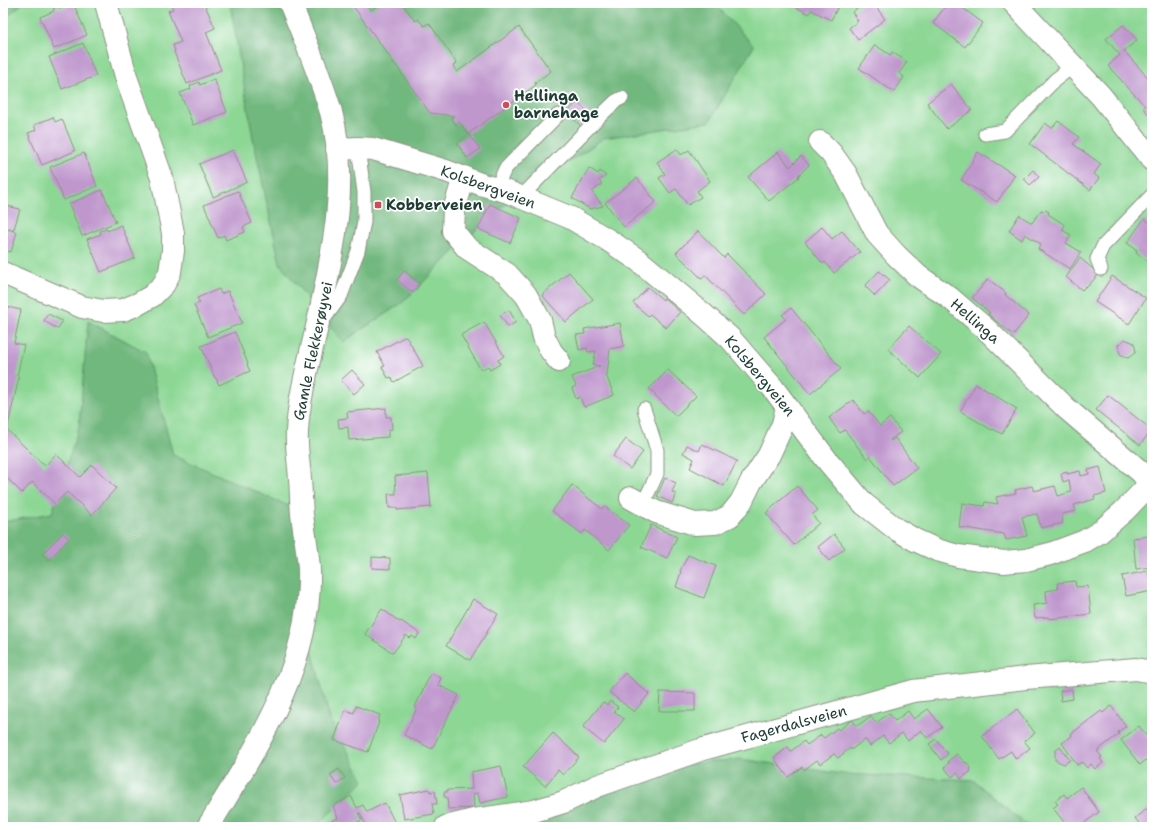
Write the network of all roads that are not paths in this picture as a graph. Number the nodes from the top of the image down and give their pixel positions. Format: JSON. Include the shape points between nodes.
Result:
{"nodes":[{"id":1,"x":106,"y":3,"type":"edge"},
{"id":2,"x":290,"y":3,"type":"edge"},
{"id":3,"x":1014,"y":3,"type":"edge"},
{"id":4,"x":1073,"y":66,"type":"junction"},
{"id":5,"x":622,"y":98,"type":"dead end"},
{"id":6,"x":558,"y":115,"type":"dead end"},
{"id":7,"x":985,"y":134,"type":"dead end"},
{"id":8,"x":820,"y":142,"type":"dead end"},
{"id":9,"x":347,"y":148,"type":"junction"},
{"id":10,"x":1152,"y":160,"type":"edge"},
{"id":11,"x":464,"y":177,"type":"junction"},
{"id":12,"x":496,"y":189,"type":"junction"},
{"id":13,"x":1152,"y":195,"type":"edge"},
{"id":14,"x":521,"y":197,"type":"junction"},
{"id":15,"x":1101,"y":269,"type":"dead end"},
{"id":16,"x":3,"y":273,"type":"edge"},
{"id":17,"x":559,"y":361,"type":"dead end"},
{"id":18,"x":787,"y":407,"type":"junction"},
{"id":19,"x":644,"y":409,"type":"dead end"},
{"id":20,"x":1151,"y":484,"type":"edge"},
{"id":21,"x":637,"y":501,"type":"joint"},
{"id":22,"x":1152,"y":672,"type":"edge"},
{"id":23,"x":208,"y":827,"type":"edge"},
{"id":24,"x":446,"y":827,"type":"edge"}],
"edges":[{"from":1,"to":16,"type":"street","via":[[127,80],[162,178],[173,233],[174,251],[170,272],[164,284],[152,296],[123,310],[103,311],[82,306]]},
{"from":2,"to":9,"type":"street","name":"Gamle Flekkerøyvei","via":[[316,67],[331,114]]},
{"from":3,"to":4,"type":"street"},
{"from":4,"to":7,"type":"lane","via":[[1055,80],[1005,131]]},
{"from":4,"to":10,"type":"street","via":[[1101,96]]},
{"from":5,"to":14,"type":"lane","via":[[598,118]]},
{"from":6,"to":12,"type":"lane","via":[[505,169]]},
{"from":8,"to":20,"type":"street","name":"Hellinga","via":[[846,174],[877,234],[896,255],[918,276],[950,298],[986,329],[1067,409],[1142,473]]},
{"from":9,"to":11,"type":"street","name":"Kolsbergveien","via":[[373,149]]},
{"from":9,"to":23,"type":"street","name":"Gamle Flekkerøyvei","via":[[339,176],[339,211],[330,266],[296,433],[309,569],[304,628],[298,655],[284,693],[258,744]]},
{"from":11,"to":12,"type":"street","name":"Kolsbergveien"},
{"from":11,"to":17,"type":"street","via":[[454,210],[453,231],[467,248],[507,274],[526,295],[540,320],[550,351]]},
{"from":12,"to":14,"type":"street","name":"Kolsbergveien"},
{"from":13,"to":15,"type":"lane","via":[[1103,246],[1097,259]]},
{"from":14,"to":18,"type":"street","name":"Kolsbergveien","via":[[571,218],[638,260],[730,338]]},
{"from":18,"to":20,"type":"street","name":"Kolsbergveien","via":[[826,459],[864,504],[880,518],[915,540],[958,556],[1004,562],[1026,560],[1085,541],[1100,532]]},
{"from":18,"to":21,"type":"street","via":[[777,439],[741,502],[730,516],[715,523],[695,524],[656,512]]},
{"from":19,"to":21,"type":"lane","via":[[657,450],[657,462],[656,474]]},
{"from":22,"to":24,"type":"street","name":"Fagerdalsveien","via":[[1136,669],[913,691],[700,750],[597,786],[564,802],[534,812],[474,820]]}]}
